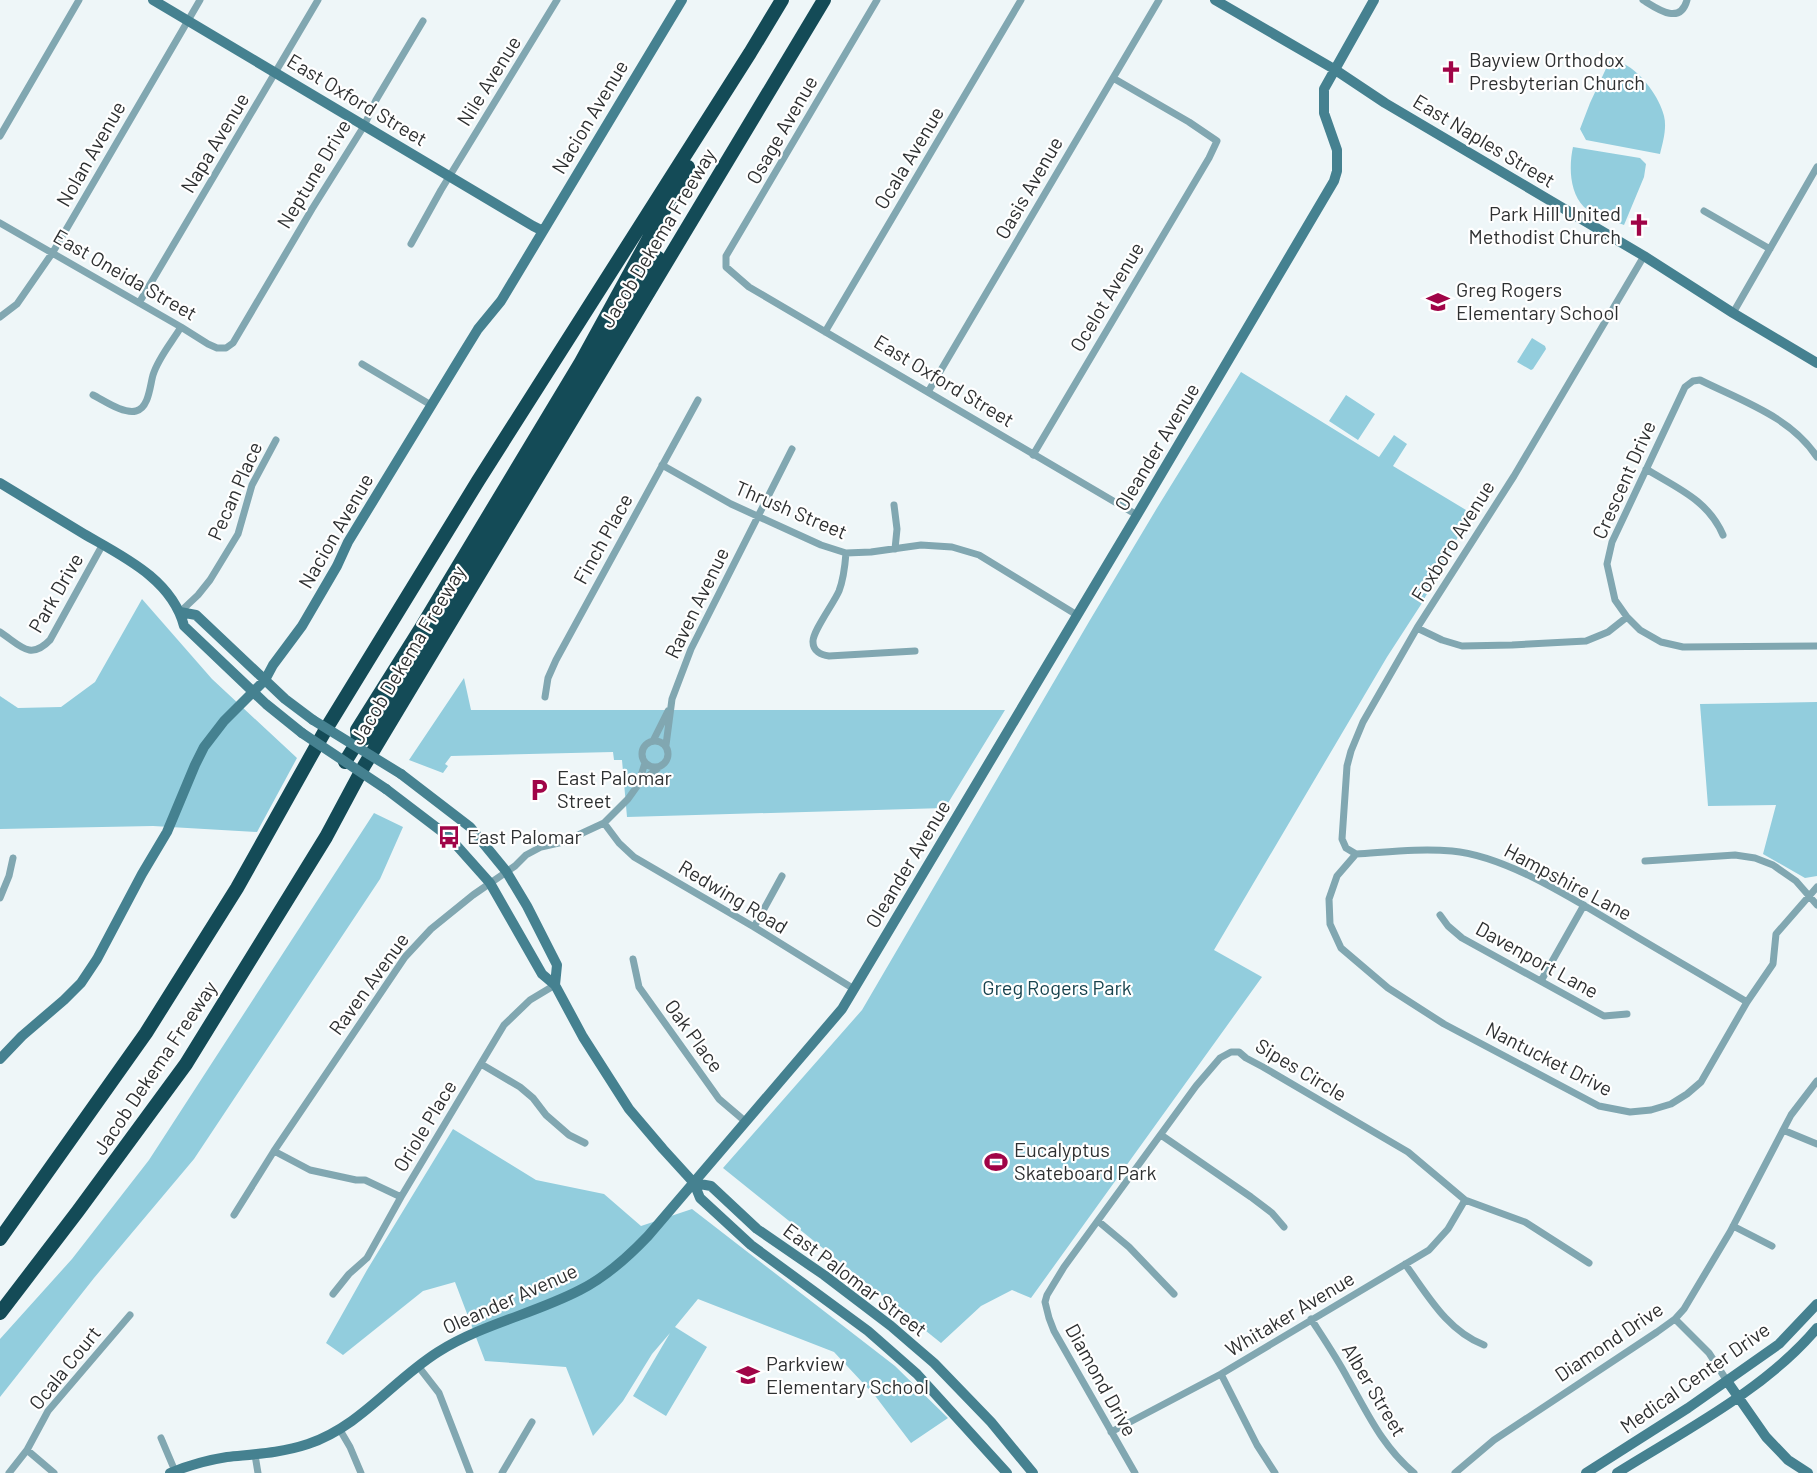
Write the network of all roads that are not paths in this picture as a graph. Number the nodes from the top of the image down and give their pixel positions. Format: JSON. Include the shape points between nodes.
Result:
{"nodes":[{"id":1,"x":78,"y":0,"type":"edge"},
{"id":2,"x":153,"y":0,"type":"edge"},
{"id":3,"x":200,"y":0,"type":"edge"},
{"id":4,"x":318,"y":0,"type":"edge"},
{"id":5,"x":682,"y":0,"type":"edge"},
{"id":6,"x":782,"y":0,"type":"edge"},
{"id":7,"x":822,"y":0,"type":"edge"},
{"id":8,"x":877,"y":0,"type":"edge"},
{"id":9,"x":1021,"y":0,"type":"edge"},
{"id":10,"x":1159,"y":0,"type":"edge"},
{"id":11,"x":1215,"y":0,"type":"edge"},
{"id":12,"x":1374,"y":0,"type":"edge"},
{"id":13,"x":1642,"y":0,"type":"edge"},
{"id":14,"x":1687,"y":0,"type":"edge"},
{"id":15,"x":557,"y":1,"type":"edge"},
{"id":16,"x":188,"y":21,"type":"junction"},
{"id":17,"x":423,"y":21,"type":"dead end"},
{"id":18,"x":750,"y":53,"type":"junction"},
{"id":19,"x":1334,"y":69,"type":"junction"},
{"id":20,"x":276,"y":72,"type":"junction"},
{"id":21,"x":1113,"y":78,"type":"junction"},
{"id":22,"x":364,"y":126,"type":"junction"},
{"id":23,"x":0,"y":136,"type":"edge"},
{"id":24,"x":1817,"y":167,"type":"edge"},
{"id":25,"x":450,"y":177,"type":"junction"},
{"id":26,"x":1704,"y":211,"type":"dead end"},
{"id":27,"x":0,"y":223,"type":"edge"},
{"id":28,"x":543,"y":231,"type":"junction"},
{"id":29,"x":411,"y":244,"type":"dead end"},
{"id":30,"x":1770,"y":249,"type":"junction"},
{"id":31,"x":53,"y":252,"type":"junction"},
{"id":32,"x":1644,"y":256,"type":"junction"},
{"id":33,"x":734,"y":275,"type":"joint"},
{"id":34,"x":139,"y":303,"type":"junction"},
{"id":35,"x":1733,"y":313,"type":"junction"},
{"id":36,"x":0,"y":316,"type":"edge"},
{"id":37,"x":181,"y":327,"type":"junction"},
{"id":38,"x":825,"y":332,"type":"junction"},
{"id":39,"x":233,"y":343,"type":"joint"},
{"id":40,"x":1817,"y":363,"type":"edge"},
{"id":41,"x":362,"y":364,"type":"dead end"},
{"id":42,"x":928,"y":392,"type":"junction"},
{"id":43,"x":93,"y":395,"type":"dead end"},
{"id":44,"x":698,"y":400,"type":"dead end"},
{"id":45,"x":431,"y":405,"type":"junction"},
{"id":46,"x":276,"y":441,"type":"dead end"},
{"id":47,"x":792,"y":449,"type":"dead end"},
{"id":48,"x":1033,"y":455,"type":"junction"},
{"id":49,"x":1817,"y":457,"type":"edge"},
{"id":50,"x":662,"y":465,"type":"junction"},
{"id":51,"x":1646,"y":470,"type":"junction"},
{"id":52,"x":0,"y":483,"type":"edge"},
{"id":53,"x":894,"y":505,"type":"dead end"},
{"id":54,"x":1137,"y":515,"type":"junction"},
{"id":55,"x":758,"y":516,"type":"junction"},
{"id":56,"x":1724,"y":535,"type":"dead end"},
{"id":57,"x":103,"y":544,"type":"junction"},
{"id":58,"x":895,"y":549,"type":"junction"},
{"id":59,"x":846,"y":553,"type":"junction"},
{"id":60,"x":180,"y":612,"type":"junction"},
{"id":61,"x":1077,"y":615,"type":"junction"},
{"id":62,"x":1627,"y":617,"type":"junction"},
{"id":63,"x":1417,"y":628,"type":"junction"},
{"id":64,"x":426,"y":631,"type":"junction"},
{"id":65,"x":0,"y":632,"type":"edge"},
{"id":66,"x":1817,"y":646,"type":"edge"},
{"id":67,"x":915,"y":651,"type":"dead end"},
{"id":68,"x":265,"y":681,"type":"junction"},
{"id":69,"x":254,"y":692,"type":"junction"},
{"id":70,"x":545,"y":697,"type":"dead end"},
{"id":71,"x":671,"y":706,"type":"junction"},
{"id":72,"x":653,"y":741,"type":"junction"},
{"id":73,"x":356,"y":744,"type":"junction"},
{"id":74,"x":666,"y":746,"type":"junction"},
{"id":75,"x":345,"y":762,"type":"junction"},
{"id":76,"x":645,"y":763,"type":"junction"},
{"id":77,"x":658,"y":768,"type":"junction"},
{"id":78,"x":638,"y":785,"type":"junction"},
{"id":79,"x":604,"y":823,"type":"junction"},
{"id":80,"x":1356,"y":854,"type":"junction"},
{"id":81,"x":13,"y":858,"type":"dead end"},
{"id":82,"x":1645,"y":861,"type":"dead end"},
{"id":83,"x":506,"y":871,"type":"junction"},
{"id":84,"x":782,"y":876,"type":"dead end"},
{"id":85,"x":490,"y":883,"type":"junction"},
{"id":86,"x":1817,"y":887,"type":"edge"},
{"id":87,"x":1809,"y":895,"type":"junction"},
{"id":88,"x":0,"y":898,"type":"edge"},
{"id":89,"x":1584,"y":905,"type":"junction"},
{"id":90,"x":1817,"y":905,"type":"edge"},
{"id":91,"x":1440,"y":915,"type":"dead end"},
{"id":92,"x":754,"y":927,"type":"junction"},
{"id":93,"x":633,"y":959,"type":"dead end"},
{"id":94,"x":1541,"y":981,"type":"junction"},
{"id":95,"x":555,"y":985,"type":"junction"},
{"id":96,"x":854,"y":989,"type":"junction"},
{"id":97,"x":1747,"y":1002,"type":"junction"},
{"id":98,"x":1627,"y":1014,"type":"dead end"},
{"id":99,"x":0,"y":1059,"type":"edge"},
{"id":100,"x":481,"y":1064,"type":"junction"},
{"id":101,"x":1817,"y":1081,"type":"edge"},
{"id":102,"x":746,"y":1122,"type":"junction"},
{"id":103,"x":1783,"y":1130,"type":"junction"},
{"id":104,"x":1161,"y":1135,"type":"junction"},
{"id":105,"x":585,"y":1143,"type":"dead end"},
{"id":106,"x":1817,"y":1144,"type":"edge"},
{"id":107,"x":274,"y":1151,"type":"junction"},
{"id":108,"x":694,"y":1183,"type":"junction"},
{"id":109,"x":401,"y":1197,"type":"junction"},
{"id":110,"x":1465,"y":1200,"type":"junction"},
{"id":111,"x":234,"y":1215,"type":"dead end"},
{"id":112,"x":1098,"y":1221,"type":"junction"},
{"id":113,"x":1733,"y":1226,"type":"junction"},
{"id":114,"x":1284,"y":1227,"type":"dead end"},
{"id":115,"x":0,"y":1239,"type":"edge"},
{"id":116,"x":1772,"y":1246,"type":"dead end"},
{"id":117,"x":1589,"y":1263,"type":"dead end"},
{"id":118,"x":1405,"y":1264,"type":"junction"},
{"id":119,"x":333,"y":1294,"type":"dead end"},
{"id":120,"x":1174,"y":1294,"type":"dead end"},
{"id":121,"x":1045,"y":1302,"type":"joint"},
{"id":122,"x":1817,"y":1305,"type":"edge"},
{"id":123,"x":0,"y":1313,"type":"edge"},
{"id":124,"x":130,"y":1315,"type":"dead end"},
{"id":125,"x":1311,"y":1319,"type":"junction"},
{"id":126,"x":1675,"y":1319,"type":"junction"},
{"id":127,"x":1817,"y":1329,"type":"edge"},
{"id":128,"x":1484,"y":1345,"type":"dead end"},
{"id":129,"x":418,"y":1366,"type":"junction"},
{"id":130,"x":1221,"y":1374,"type":"junction"},
{"id":131,"x":919,"y":1377,"type":"junction"},
{"id":132,"x":947,"y":1377,"type":"junction"},
{"id":133,"x":1727,"y":1381,"type":"junction"},
{"id":134,"x":1738,"y":1397,"type":"junction"},
{"id":135,"x":532,"y":1422,"type":"dead end"},
{"id":136,"x":340,"y":1430,"type":"junction"},
{"id":137,"x":1111,"y":1431,"type":"junction"},
{"id":138,"x":161,"y":1438,"type":"dead end"},
{"id":139,"x":27,"y":1450,"type":"junction"},
{"id":140,"x":255,"y":1455,"type":"junction"},
{"id":141,"x":172,"y":1472,"type":"edge"},
{"id":142,"x":9,"y":1473,"type":"edge"},
{"id":143,"x":54,"y":1473,"type":"edge"},
{"id":144,"x":258,"y":1473,"type":"edge"},
{"id":145,"x":361,"y":1473,"type":"edge"},
{"id":146,"x":470,"y":1473,"type":"edge"},
{"id":147,"x":502,"y":1473,"type":"edge"},
{"id":148,"x":1007,"y":1473,"type":"edge"},
{"id":149,"x":1033,"y":1473,"type":"edge"},
{"id":150,"x":1134,"y":1473,"type":"edge"},
{"id":151,"x":1275,"y":1473,"type":"edge"},
{"id":152,"x":1414,"y":1473,"type":"edge"},
{"id":153,"x":1455,"y":1473,"type":"edge"},
{"id":154,"x":1587,"y":1473,"type":"edge"},
{"id":155,"x":1617,"y":1473,"type":"edge"},
{"id":156,"x":1808,"y":1473,"type":"edge"}],
"edges":[{"from":1,"to":23,"type":"street"},
{"from":2,"to":16,"type":"street","name":"East Oxford Street"},
{"from":3,"to":16,"type":"street","name":"Nolan Avenue"},
{"from":4,"to":20,"type":"street","name":"Napa Avenue"},
{"from":5,"to":28,"type":"street","name":"Nacion Avenue"},
{"from":6,"to":18,"type":"highway","name":"Jacob Dekema Freeway"},
{"from":7,"to":64,"type":"highway"},
{"from":7,"to":123,"type":"highway","name":"Jacob Dekema Freeway","via":[[364,766],[326,837],[186,1064]]},
{"from":8,"to":33,"type":"street","name":"Osage Avenue","via":[[726,256],[726,267]]},
{"from":9,"to":38,"type":"street","name":"Ocala Avenue"},
{"from":10,"to":21,"type":"street","name":"Oasis Avenue"},
{"from":11,"to":19,"type":"street","name":"East Naples Street"},
{"from":12,"to":19,"type":"street","name":"Oleander Avenue"},
{"from":13,"to":14,"type":"street","via":[[1666,14],[1676,14]]},
{"from":15,"to":25,"type":"street","name":"Nile Avenue"},
{"from":16,"to":20,"type":"street","name":"East Oxford Street"},
{"from":16,"to":31,"type":"street","name":"Nolan Avenue"},
{"from":17,"to":22,"type":"street","name":"Neptune Drive"},
{"from":18,"to":64,"type":"highway","via":[[581,362]]},
{"from":18,"to":115,"type":"highway","name":"Jacob Dekema Freeway","via":[[466,501],[326,729],[237,888],[146,1033]]},
{"from":19,"to":32,"type":"street","name":"East Naples Street"},
{"from":19,"to":54,"type":"street","name":"Oleander Avenue","via":[[1324,89],[1323,106],[1337,150],[1334,181]]},
{"from":20,"to":22,"type":"street","name":"East Oxford Street"},
{"from":20,"to":34,"type":"street","name":"Napa Avenue"},
{"from":21,"to":42,"type":"street","name":"Oasis Avenue"},
{"from":21,"to":48,"type":"street","name":"Ocelot Avenue","via":[[1217,141]]},
{"from":22,"to":25,"type":"street","name":"East Oxford Street"},
{"from":22,"to":39,"type":"street","name":"Neptune Drive"},
{"from":24,"to":30,"type":"street"},
{"from":25,"to":28,"type":"street","name":"East Oxford Street"},
{"from":25,"to":29,"type":"street","name":"Nile Avenue"},
{"from":26,"to":30,"type":"street"},
{"from":27,"to":31,"type":"street","name":"East Oneida Street"},
{"from":28,"to":45,"type":"street","name":"Nacion Avenue"},
{"from":30,"to":35,"type":"street"},
{"from":31,"to":34,"type":"street","name":"East Oneida Street"},
{"from":31,"to":36,"type":"street","name":"Nolan Avenue","via":[[17,304]]},
{"from":32,"to":35,"type":"street","name":"East Naples Street"},
{"from":32,"to":63,"type":"street","name":"Foxboro Avenue","via":[[1514,476]]},
{"from":33,"to":38,"type":"street","name":"East Oxford Street"},
{"from":34,"to":37,"type":"street","name":"East Oneida Street"},
{"from":35,"to":40,"type":"street","name":"East Naples Street"},
{"from":37,"to":39,"type":"street","name":"East Oneida Street","via":[[218,348]]},
{"from":37,"to":43,"type":"street","via":[[154,372],[142,408],[126,411]]},
{"from":38,"to":42,"type":"street","name":"East Oxford Street"},
{"from":41,"to":45,"type":"street"},
{"from":42,"to":48,"type":"street","name":"East Oxford Street"},
{"from":44,"to":50,"type":"street","name":"Finch Place"},
{"from":45,"to":68,"type":"street","name":"Nacion Avenue","via":[[302,626]]},
{"from":46,"to":60,"type":"street","name":"Pecan Place","via":[[252,485],[238,534],[210,580]]},
{"from":47,"to":55,"type":"street","name":"Raven Avenue"},
{"from":48,"to":54,"type":"street","name":"East Oxford Street"},
{"from":49,"to":51,"type":"street","name":"Crescent Drive","via":[[1786,424],[1700,380],[1685,387]]},
{"from":50,"to":55,"type":"street","name":"Thrush Street"},
{"from":50,"to":70,"type":"street","name":"Finch Place","via":[[556,660]]},
{"from":51,"to":56,"type":"street","via":[[1705,506]]},
{"from":51,"to":62,"type":"street","name":"Crescent Drive","via":[[1612,542],[1607,564],[1615,600]]},
{"from":52,"to":57,"type":"street","name":"East Palomar Street"},
{"from":53,"to":58,"type":"street"},
{"from":54,"to":61,"type":"street","name":"Oleander Avenue"},
{"from":55,"to":59,"type":"street","name":"Thrush Street"},
{"from":55,"to":71,"type":"street","name":"Raven Avenue","via":[[691,649]]},
{"from":57,"to":60,"type":"street","name":"East Palomar Street","via":[[157,581]]},
{"from":57,"to":65,"type":"street","name":"Park Drive","via":[[42,648],[27,650]]},
{"from":58,"to":59,"type":"street","name":"Thrush Street"},
{"from":58,"to":61,"type":"street","name":"Thrush Street","via":[[921,545],[952,547],[979,555]]},
{"from":59,"to":67,"type":"street","via":[[838,592],[814,634],[815,649],[829,656]]},
{"from":60,"to":68,"type":"street","name":"East Palomar Street","via":[[196,615]]},
{"from":60,"to":69,"type":"street","name":"East Palomar Street","via":[[184,626]]},
{"from":61,"to":96,"type":"street","name":"Oleander Avenue"},
{"from":62,"to":63,"type":"street","via":[[1608,632],[1586,641],[1462,646]]},
{"from":62,"to":66,"type":"street","name":"Crescent Drive","via":[[1660,642],[1683,647]]},
{"from":63,"to":80,"type":"street","name":"Foxboro Avenue","via":[[1363,722],[1351,751],[1342,839],[1346,848]]},
{"from":64,"to":73,"type":"highway","via":[[369,737]]},
{"from":68,"to":69,"type":"street","name":"Nacion Avenue"},
{"from":68,"to":73,"type":"street","name":"East Palomar Street","bridge":true,"via":[[313,720]]},
{"from":69,"to":75,"type":"street","name":"East Palomar Street","bridge":true,"via":[[302,733]]},
{"from":69,"to":99,"type":"street","name":"Nacion Avenue","via":[[204,747],[167,832],[81,983]]},
{"from":71,"to":72,"type":"street","name":"Raven Avenue"},
{"from":71,"to":74,"type":"street","name":"Raven Avenue"},
{"from":72,"to":74,"type":"street"},
{"from":72,"to":76,"type":"street","via":[[642,751]]},
{"from":73,"to":75,"type":"highway"},
{"from":73,"to":83,"type":"street","name":"East Palomar Street","bridge":true,"via":[[470,827]]},
{"from":74,"to":77,"type":"street","via":[[668,759]]},
{"from":75,"to":85,"type":"street","name":"East Palomar Street","bridge":true,"via":[[449,837]]},
{"from":76,"to":77,"type":"street"},
{"from":76,"to":78,"type":"street","name":"Raven Avenue"},
{"from":77,"to":78,"type":"street","name":"Raven Avenue"},
{"from":78,"to":79,"type":"street","name":"Raven Avenue"},
{"from":79,"to":83,"type":"street","name":"Raven Avenue","via":[[525,855]]},
{"from":79,"to":92,"type":"street","name":"Redwing Road","via":[[634,857]]},
{"from":80,"to":89,"type":"street","name":"Hampshire Lane","via":[[1453,851],[1512,868]]},
{"from":80,"to":97,"type":"street","name":"Nantucket Drive","via":[[1337,876],[1329,899],[1330,924],[1341,948],[1388,988],[1444,1024],[1599,1106],[1640,1112],[1687,1094],[1701,1082]]},
{"from":81,"to":88,"type":"street"},
{"from":82,"to":87,"type":"street","via":[[1735,855],[1755,858],[1773,865]]},
{"from":83,"to":85,"type":"street","name":"Raven Avenue"},
{"from":83,"to":95,"type":"street","name":"East Palomar Street","via":[[557,965]]},
{"from":84,"to":92,"type":"street"},
{"from":85,"to":95,"type":"street","name":"East Palomar Street","via":[[542,974]]},
{"from":85,"to":107,"type":"street","name":"Raven Avenue","via":[[431,929],[405,957]]},
{"from":86,"to":87,"type":"street"},
{"from":87,"to":90,"type":"street"},
{"from":87,"to":97,"type":"street","name":"Nantucket Drive","via":[[1776,934],[1773,964]]},
{"from":89,"to":94,"type":"street"},
{"from":89,"to":97,"type":"street","name":"Hampshire Lane"},
{"from":91,"to":94,"type":"street","name":"Davenport Lane","via":[[1462,938]]},
{"from":92,"to":96,"type":"street","name":"Redwing Road"},
{"from":93,"to":102,"type":"street","name":"Oak Place","via":[[639,987],[719,1099]]},
{"from":94,"to":98,"type":"street","name":"Davenport Lane","via":[[1604,1016]]},
{"from":95,"to":100,"type":"street","name":"Oriole Place","via":[[516,1012]]},
{"from":95,"to":108,"type":"street","name":"East Palomar Street","via":[[629,1109]]},
{"from":96,"to":102,"type":"street","name":"Oleander Avenue","via":[[842,1009]]},
{"from":100,"to":105,"type":"street","via":[[520,1087],[569,1135]]},
{"from":100,"to":109,"type":"street","name":"Oriole Place"},
{"from":101,"to":103,"type":"street","name":"Diamond Drive"},
{"from":102,"to":108,"type":"street","name":"Oleander Avenue"},
{"from":103,"to":106,"type":"street"},
{"from":103,"to":113,"type":"street","name":"Diamond Drive"},
{"from":104,"to":110,"type":"street","name":"Sipes Circle","via":[[1220,1058],[1239,1052],[1408,1152]]},
{"from":104,"to":112,"type":"street","name":"Sipes Circle"},
{"from":104,"to":114,"type":"street","via":[[1251,1197]]},
{"from":107,"to":109,"type":"street","via":[[310,1170],[365,1180]]},
{"from":107,"to":111,"type":"street","name":"Raven Avenue"},
{"from":108,"to":129,"type":"street","name":"Oleander Avenue","via":[[633,1252],[605,1275],[580,1290],[456,1341]]},
{"from":108,"to":131,"type":"street","name":"East Palomar Street","via":[[700,1198],[751,1245],[868,1331]]},
{"from":108,"to":132,"type":"street","name":"East Palomar Street","via":[[711,1186],[757,1229],[891,1326]]},
{"from":109,"to":119,"type":"street","name":"Oriole Place","via":[[367,1258]]},
{"from":110,"to":117,"type":"street","name":"Sipes Circle","via":[[1525,1222]]},
{"from":110,"to":118,"type":"street","name":"Whitaker Avenue","via":[[1429,1250]]},
{"from":112,"to":120,"type":"street"},
{"from":112,"to":121,"type":"street","name":"Sipes Circle","via":[[1064,1267]]},
{"from":113,"to":116,"type":"street"},
{"from":113,"to":126,"type":"street","name":"Diamond Drive"},
{"from":118,"to":125,"type":"street","name":"Whitaker Avenue"},
{"from":118,"to":128,"type":"street","via":[[1444,1318],[1471,1340]]},
{"from":121,"to":137,"type":"street","name":"Diamond Drive","via":[[1054,1332]]},
{"from":122,"to":133,"type":"street","name":"Medical Center Drive","via":[[1779,1344]]},
{"from":124,"to":139,"type":"street","name":"Ocala Court","via":[[48,1411]]},
{"from":125,"to":130,"type":"street","name":"Whitaker Avenue"},
{"from":125,"to":152,"type":"street","name":"Alber Street","via":[[1383,1441]]},
{"from":126,"to":133,"type":"street","via":[[1709,1353]]},
{"from":126,"to":153,"type":"street","name":"Diamond Drive","via":[[1494,1440]]},
{"from":127,"to":134,"type":"street","name":"Medical Center Drive","via":[[1770,1375]]},
{"from":129,"to":136,"type":"street","name":"Oleander Avenue"},
{"from":129,"to":146,"type":"street","via":[[439,1393]]},
{"from":130,"to":137,"type":"street","name":"Whitaker Avenue"},
{"from":130,"to":151,"type":"street"},
{"from":131,"to":132,"type":"street","via":[[930,1373]]},
{"from":131,"to":148,"type":"street","name":"East Palomar Street"},
{"from":132,"to":149,"type":"street","name":"East Palomar Street"},
{"from":133,"to":134,"type":"street"},
{"from":133,"to":154,"type":"street","name":"Medical Center Drive"},
{"from":134,"to":155,"type":"street","name":"Medical Center Drive"},
{"from":134,"to":156,"type":"street","via":[[1766,1437],[1788,1460]]},
{"from":135,"to":147,"type":"street"},
{"from":136,"to":140,"type":"street","name":"Oleander Avenue","via":[[284,1451]]},
{"from":136,"to":145,"type":"street"},
{"from":137,"to":150,"type":"street","name":"Diamond Drive"},
{"from":138,"to":141,"type":"street"},
{"from":139,"to":142,"type":"street","name":"Ocala Court"},
{"from":139,"to":143,"type":"street"},
{"from":140,"to":141,"type":"street","name":"Oleander Avenue","via":[[225,1457]]},
{"from":140,"to":144,"type":"street"}]}
